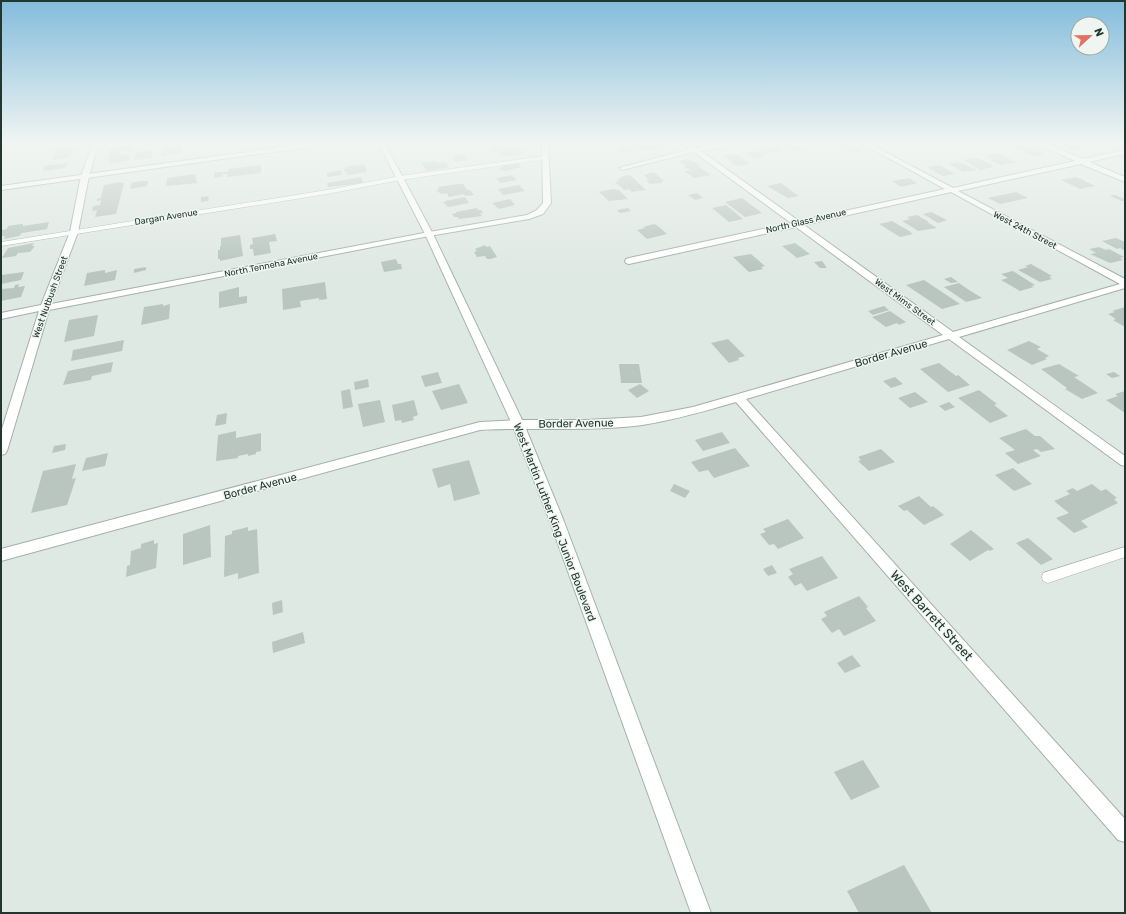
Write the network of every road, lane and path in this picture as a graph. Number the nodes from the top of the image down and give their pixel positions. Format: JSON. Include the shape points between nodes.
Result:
{"nodes":[{"id":1,"x":24,"y":185,"type":"edge"},
{"id":2,"x":83,"y":185,"type":"edge"},
{"id":3,"x":365,"y":185,"type":"edge"},
{"id":4,"x":403,"y":185,"type":"edge"},
{"id":5,"x":546,"y":185,"type":"edge"},
{"id":6,"x":744,"y":185,"type":"edge"},
{"id":7,"x":942,"y":185,"type":"edge"},
{"id":8,"x":970,"y":185,"type":"edge"},
{"id":9,"x":1,"y":188,"type":"edge"},
{"id":10,"x":950,"y":189,"type":"junction"},
{"id":11,"x":797,"y":223,"type":"junction"},
{"id":12,"x":74,"y":232,"type":"junction"},
{"id":13,"x":429,"y":234,"type":"junction"},
{"id":14,"x":1,"y":244,"type":"edge"},
{"id":15,"x":629,"y":261,"type":"dead end"},
{"id":16,"x":1125,"y":284,"type":"edge"},
{"id":17,"x":45,"y":308,"type":"junction"},
{"id":18,"x":1,"y":316,"type":"edge"},
{"id":19,"x":951,"y":336,"type":"junction"},
{"id":20,"x":738,"y":398,"type":"junction"},
{"id":21,"x":518,"y":424,"type":"junction"},
{"id":22,"x":1,"y":451,"type":"edge"},
{"id":23,"x":1125,"y":462,"type":"edge"},
{"id":24,"x":1125,"y":552,"type":"edge"},
{"id":25,"x":1,"y":555,"type":"edge"},
{"id":26,"x":1048,"y":577,"type":"dead end"},
{"id":27,"x":1125,"y":833,"type":"edge"},
{"id":28,"x":701,"y":913,"type":"edge"}],
"edges":[{"from":1,"to":9,"type":"street"},
{"from":2,"to":12,"type":"street","name":"West Nutbush Street"},
{"from":3,"to":12,"type":"lane","name":"Dargan Avenue"},
{"from":4,"to":13,"type":"street","name":"West Martin Luther King Junior Boulevard"},
{"from":5,"to":13,"type":"street","name":"North Tenneha Avenue","via":[[547,203],[540,212],[529,218]]},
{"from":6,"to":11,"type":"street","name":"West Mims Street"},
{"from":7,"to":10,"type":"street","name":"West 24th Street"},
{"from":8,"to":10,"type":"street","name":"North Glass Avenue"},
{"from":10,"to":11,"type":"street","name":"North Glass Avenue"},
{"from":10,"to":16,"type":"street","name":"West 24th Street"},
{"from":11,"to":15,"type":"street","name":"North Glass Avenue"},
{"from":11,"to":19,"type":"street","name":"West Mims Street"},
{"from":12,"to":14,"type":"lane","name":"Dargan Avenue"},
{"from":12,"to":17,"type":"street","name":"West Nutbush Street"},
{"from":13,"to":17,"type":"street","name":"North Tenneha Avenue"},
{"from":13,"to":21,"type":"street","name":"West Martin Luther King Junior Boulevard"},
{"from":16,"to":19,"type":"street","name":"Border Avenue"},
{"from":17,"to":18,"type":"street","name":"North Tenneha Avenue"},
{"from":17,"to":22,"type":"street","name":"West Nutbush Street"},
{"from":19,"to":20,"type":"street","name":"Border Avenue"},
{"from":19,"to":23,"type":"street","name":"West Mims Street"},
{"from":20,"to":21,"type":"street","name":"Border Avenue","via":[[693,411],[641,421]]},
{"from":20,"to":27,"type":"street","name":"West Barrett Street"},
{"from":21,"to":25,"type":"street","name":"Border Avenue","via":[[480,426]]},
{"from":21,"to":28,"type":"street","name":"West Martin Luther King Junior Boulevard"},
{"from":24,"to":26,"type":"lane"}]}
